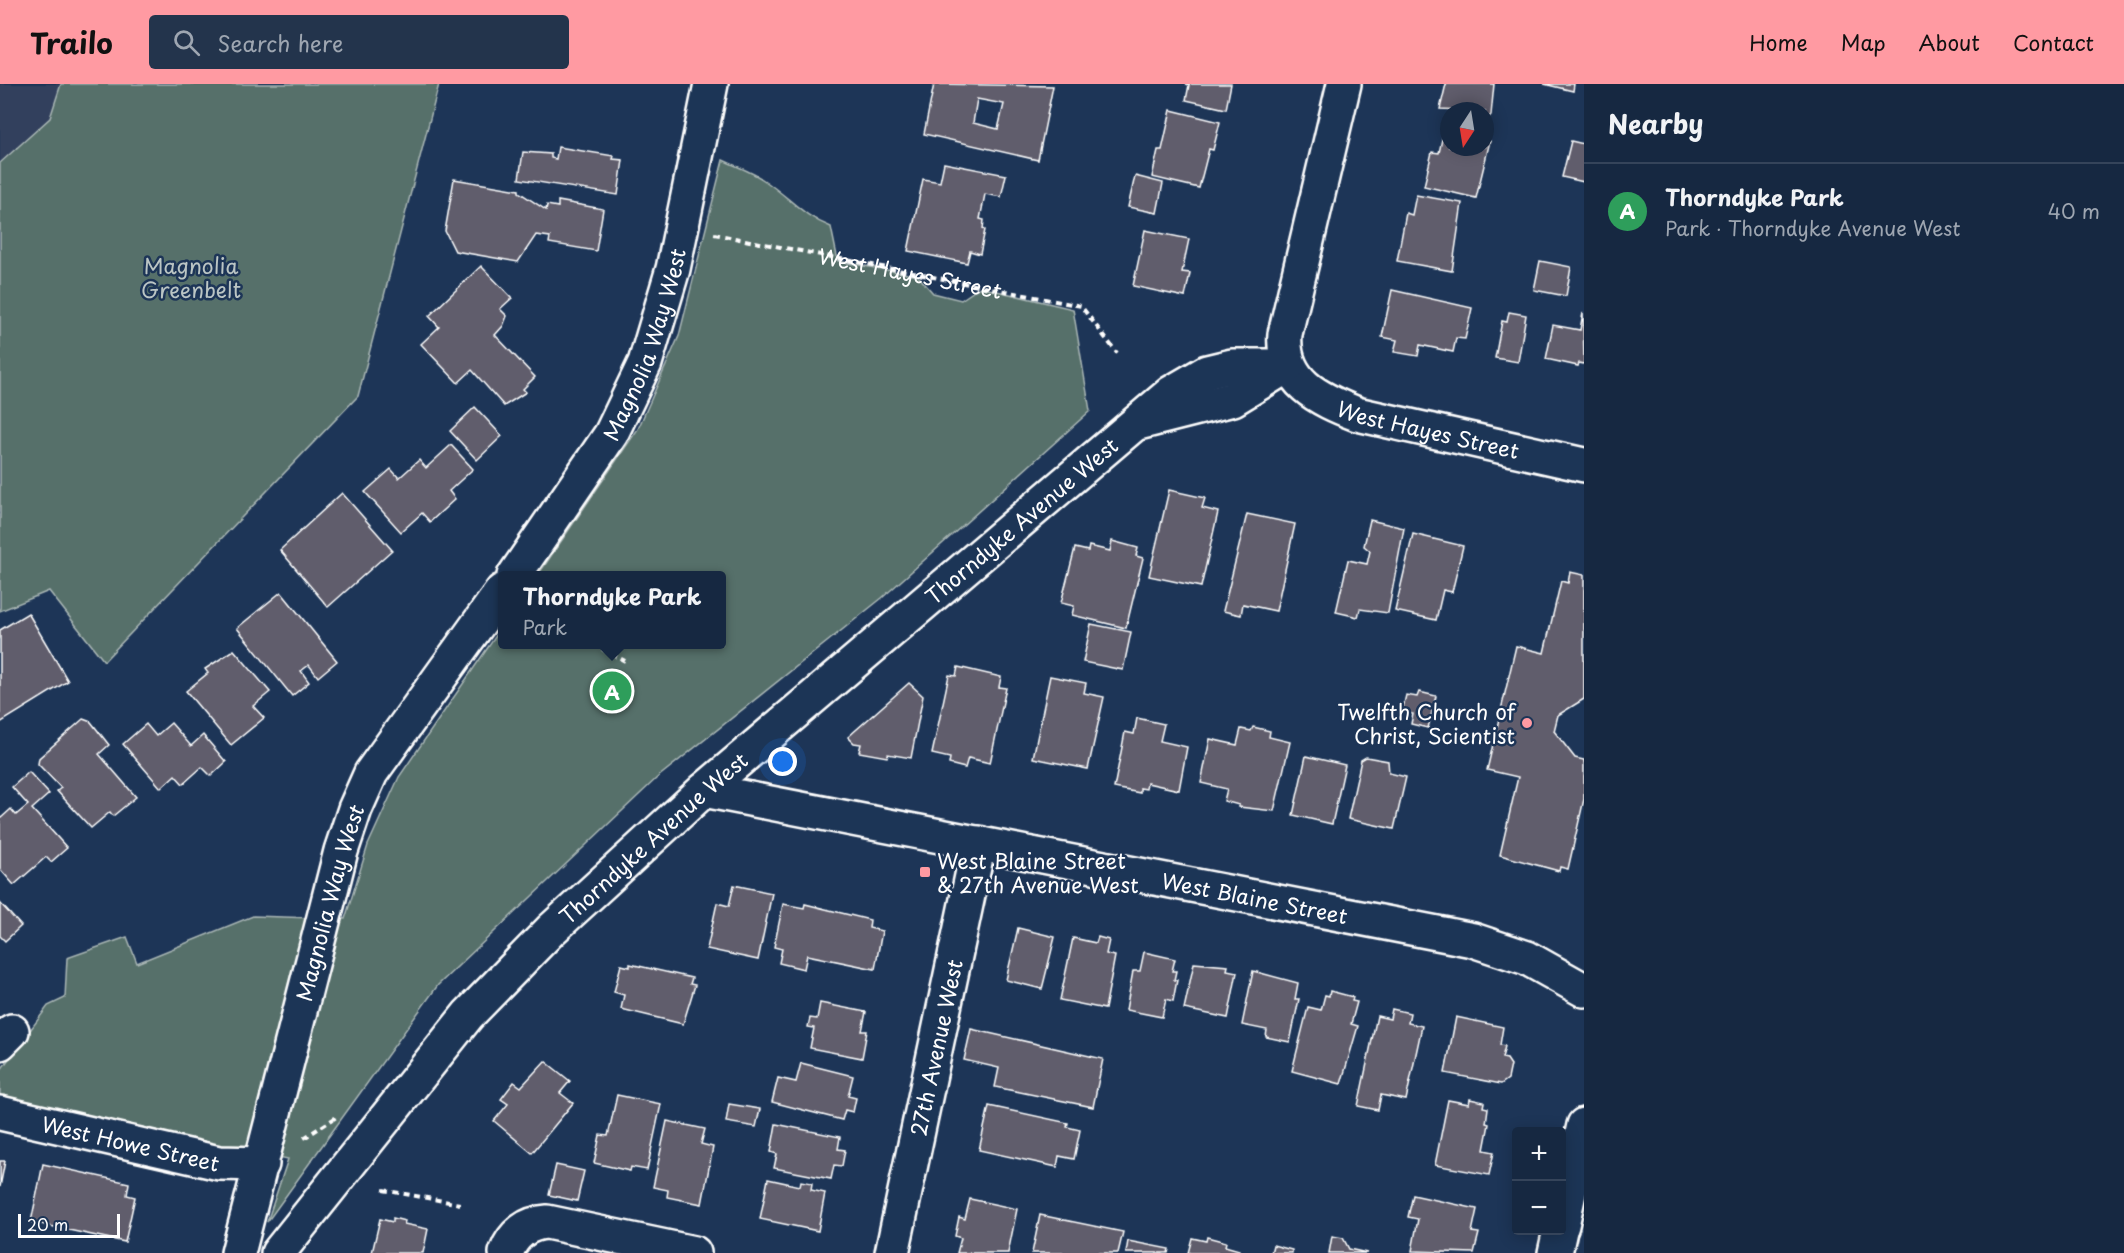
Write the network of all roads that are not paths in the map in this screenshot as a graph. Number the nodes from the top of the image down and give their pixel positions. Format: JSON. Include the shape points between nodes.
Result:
{"nodes":[{"id":1,"x":711,"y":84,"type":"edge"},
{"id":2,"x":1344,"y":84,"type":"edge"},
{"id":3,"x":1287,"y":366,"type":"junction"},
{"id":4,"x":1584,"y":465,"type":"edge"},
{"id":5,"x":517,"y":571,"type":"edge"},
{"id":6,"x":498,"y":597,"type":"edge"},
{"id":7,"x":704,"y":790,"type":"junction"},
{"id":8,"x":979,"y":843,"type":"junction"},
{"id":9,"x":1584,"y":990,"type":"edge"},
{"id":10,"x":0,"y":1113,"type":"edge"},
{"id":11,"x":1584,"y":1125,"type":"edge"},
{"id":12,"x":262,"y":1164,"type":"junction"},
{"id":13,"x":1566,"y":1207,"type":"edge"},
{"id":14,"x":1559,"y":1235,"type":"edge"},
{"id":15,"x":511,"y":1244,"type":"edge"},
{"id":16,"x":238,"y":1253,"type":"edge"},
{"id":17,"x":278,"y":1253,"type":"edge"},
{"id":18,"x":694,"y":1253,"type":"edge"},
{"id":19,"x":892,"y":1253,"type":"edge"},
{"id":20,"x":1555,"y":1253,"type":"edge"}],
"edges":[{"from":1,"to":5,"type":"street","name":"Magnolia Way West","via":[[674,269],[645,363],[611,434]]},
{"from":2,"to":3,"type":"street","via":[[1285,334]]},
{"from":3,"to":4,"type":"street","name":"West Hayes Street","via":[[1322,399],[1358,414]]},
{"from":3,"to":7,"type":"street","name":"Thorndyke Avenue West","via":[[1233,399],[1132,424]]},
{"from":6,"to":12,"type":"street","name":"Magnolia Way West","via":[[371,774],[355,809]]},
{"from":7,"to":8,"type":"street","name":"West Blaine Street"},
{"from":7,"to":17,"type":"street","name":"Thorndyke Avenue West","via":[[551,930],[468,1015]]},
{"from":8,"to":9,"type":"street","name":"West Blaine Street","via":[[1473,940],[1527,958]]},
{"from":8,"to":19,"type":"street","name":"27th Avenue West"},
{"from":10,"to":12,"type":"street","name":"West Howe Street","via":[[219,1163]]},
{"from":11,"to":13,"type":"street"},
{"from":12,"to":16,"type":"street","name":"Magnolia Way West"},
{"from":14,"to":20,"type":"street"},
{"from":15,"to":18,"type":"street","via":[[533,1223],[547,1222]]}]}
